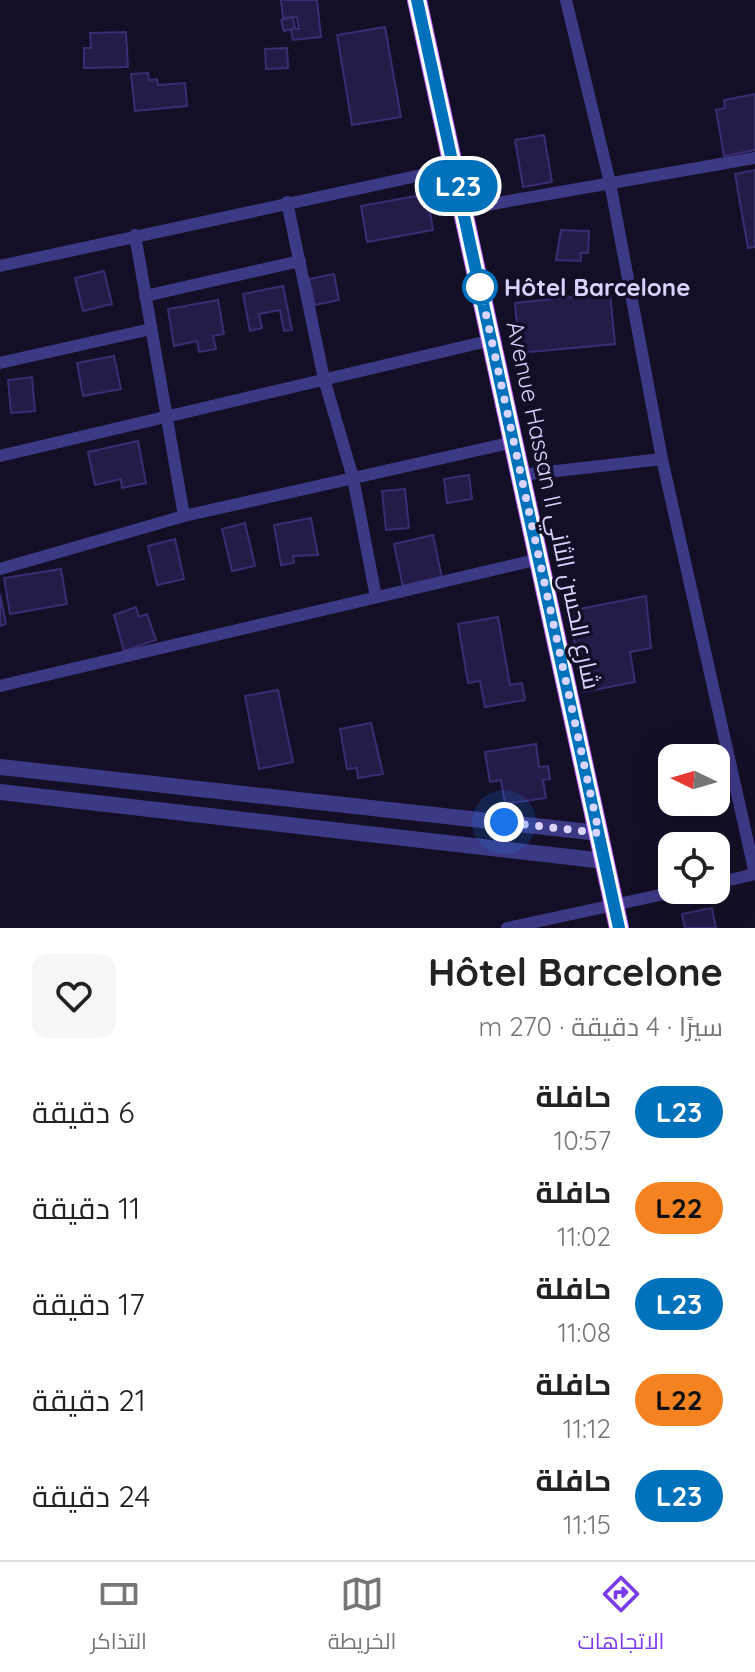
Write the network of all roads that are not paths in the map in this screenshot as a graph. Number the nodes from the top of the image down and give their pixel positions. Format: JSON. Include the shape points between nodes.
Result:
{"nodes":[{"id":1,"x":417,"y":0,"type":"edge"},
{"id":2,"x":566,"y":0,"type":"edge"},
{"id":3,"x":755,"y":158,"type":"edge"},
{"id":4,"x":454,"y":168,"type":"junction"},
{"id":5,"x":610,"y":183,"type":"junction"},
{"id":6,"x":287,"y":202,"type":"junction"},
{"id":7,"x":463,"y":209,"type":"junction"},
{"id":8,"x":135,"y":235,"type":"junction"},
{"id":9,"x":300,"y":261,"type":"junction"},
{"id":10,"x":0,"y":266,"type":"edge"},
{"id":11,"x":145,"y":296,"type":"junction"},
{"id":12,"x":151,"y":329,"type":"junction"},
{"id":13,"x":492,"y":340,"type":"junction"},
{"id":14,"x":0,"y":363,"type":"edge"},
{"id":15,"x":324,"y":379,"type":"junction"},
{"id":16,"x":166,"y":416,"type":"junction"},
{"id":17,"x":514,"y":442,"type":"junction"},
{"id":18,"x":0,"y":456,"type":"edge"},
{"id":19,"x":662,"y":459,"type":"junction"},
{"id":20,"x":521,"y":475,"type":"junction"},
{"id":21,"x":353,"y":478,"type":"junction"},
{"id":22,"x":184,"y":516,"type":"junction"},
{"id":23,"x":539,"y":559,"type":"junction"},
{"id":24,"x":0,"y":569,"type":"edge"},
{"id":25,"x":376,"y":597,"type":"junction"},
{"id":26,"x":0,"y":686,"type":"edge"},
{"id":27,"x":0,"y":767,"type":"edge"},
{"id":28,"x":0,"y":792,"type":"edge"},
{"id":29,"x":599,"y":833,"type":"junction"},
{"id":30,"x":605,"y":861,"type":"junction"},
{"id":31,"x":755,"y":874,"type":"edge"},
{"id":32,"x":730,"y":880,"type":"edge"},
{"id":33,"x":658,"y":896,"type":"edge"},
{"id":34,"x":615,"y":906,"type":"junction"},
{"id":35,"x":507,"y":928,"type":"edge"},
{"id":36,"x":619,"y":928,"type":"edge"}],
"edges":[{"from":1,"to":4,"type":"main road","name":"Avenue Hassan II شارع الحسن الثاني"},
{"from":2,"to":5,"type":"street"},
{"from":3,"to":5,"type":"street"},
{"from":4,"to":6,"type":"street"},
{"from":4,"to":7,"type":"main road","name":"Avenue Hassan II شارع الحسن الثاني"},
{"from":5,"to":7,"type":"street"},
{"from":5,"to":19,"type":"street"},
{"from":6,"to":8,"type":"street"},
{"from":6,"to":9,"type":"street"},
{"from":7,"to":13,"type":"main road","name":"Avenue Hassan II شارع الحسن الثاني"},
{"from":8,"to":10,"type":"street"},
{"from":8,"to":11,"type":"street"},
{"from":9,"to":11,"type":"street"},
{"from":9,"to":15,"type":"street"},
{"from":11,"to":12,"type":"street"},
{"from":12,"to":14,"type":"street"},
{"from":12,"to":16,"type":"street"},
{"from":13,"to":15,"type":"street"},
{"from":13,"to":17,"type":"main road","name":"Avenue Hassan II شارع الحسن الثاني"},
{"from":15,"to":16,"type":"street"},
{"from":15,"to":21,"type":"street"},
{"from":16,"to":18,"type":"street"},
{"from":16,"to":22,"type":"street"},
{"from":17,"to":20,"type":"main road","name":"Avenue Hassan II شارع الحسن الثاني"},
{"from":17,"to":21,"type":"street"},
{"from":19,"to":20,"type":"street"},
{"from":19,"to":31,"type":"street"},
{"from":20,"to":23,"type":"main road","name":"Avenue Hassan II شارع الحسن الثاني"},
{"from":21,"to":22,"type":"street"},
{"from":21,"to":25,"type":"street"},
{"from":22,"to":24,"type":"street"},
{"from":23,"to":25,"type":"street"},
{"from":23,"to":29,"type":"main road","name":"Avenue Hassan II شارع الحسن الثاني"},
{"from":25,"to":26,"type":"street"},
{"from":27,"to":29,"type":"street"},
{"from":28,"to":30,"type":"street"},
{"from":29,"to":30,"type":"main road","name":"Avenue Hassan II شارع الحسن الثاني"},
{"from":30,"to":34,"type":"main road","name":"Avenue Hassan II شارع الحسن الثاني"},
{"from":31,"to":32,"type":"street"},
{"from":33,"to":34,"type":"street"},
{"from":34,"to":35,"type":"street"},
{"from":34,"to":36,"type":"main road","name":"Avenue Hassan II شارع الحسن الثاني"}]}
